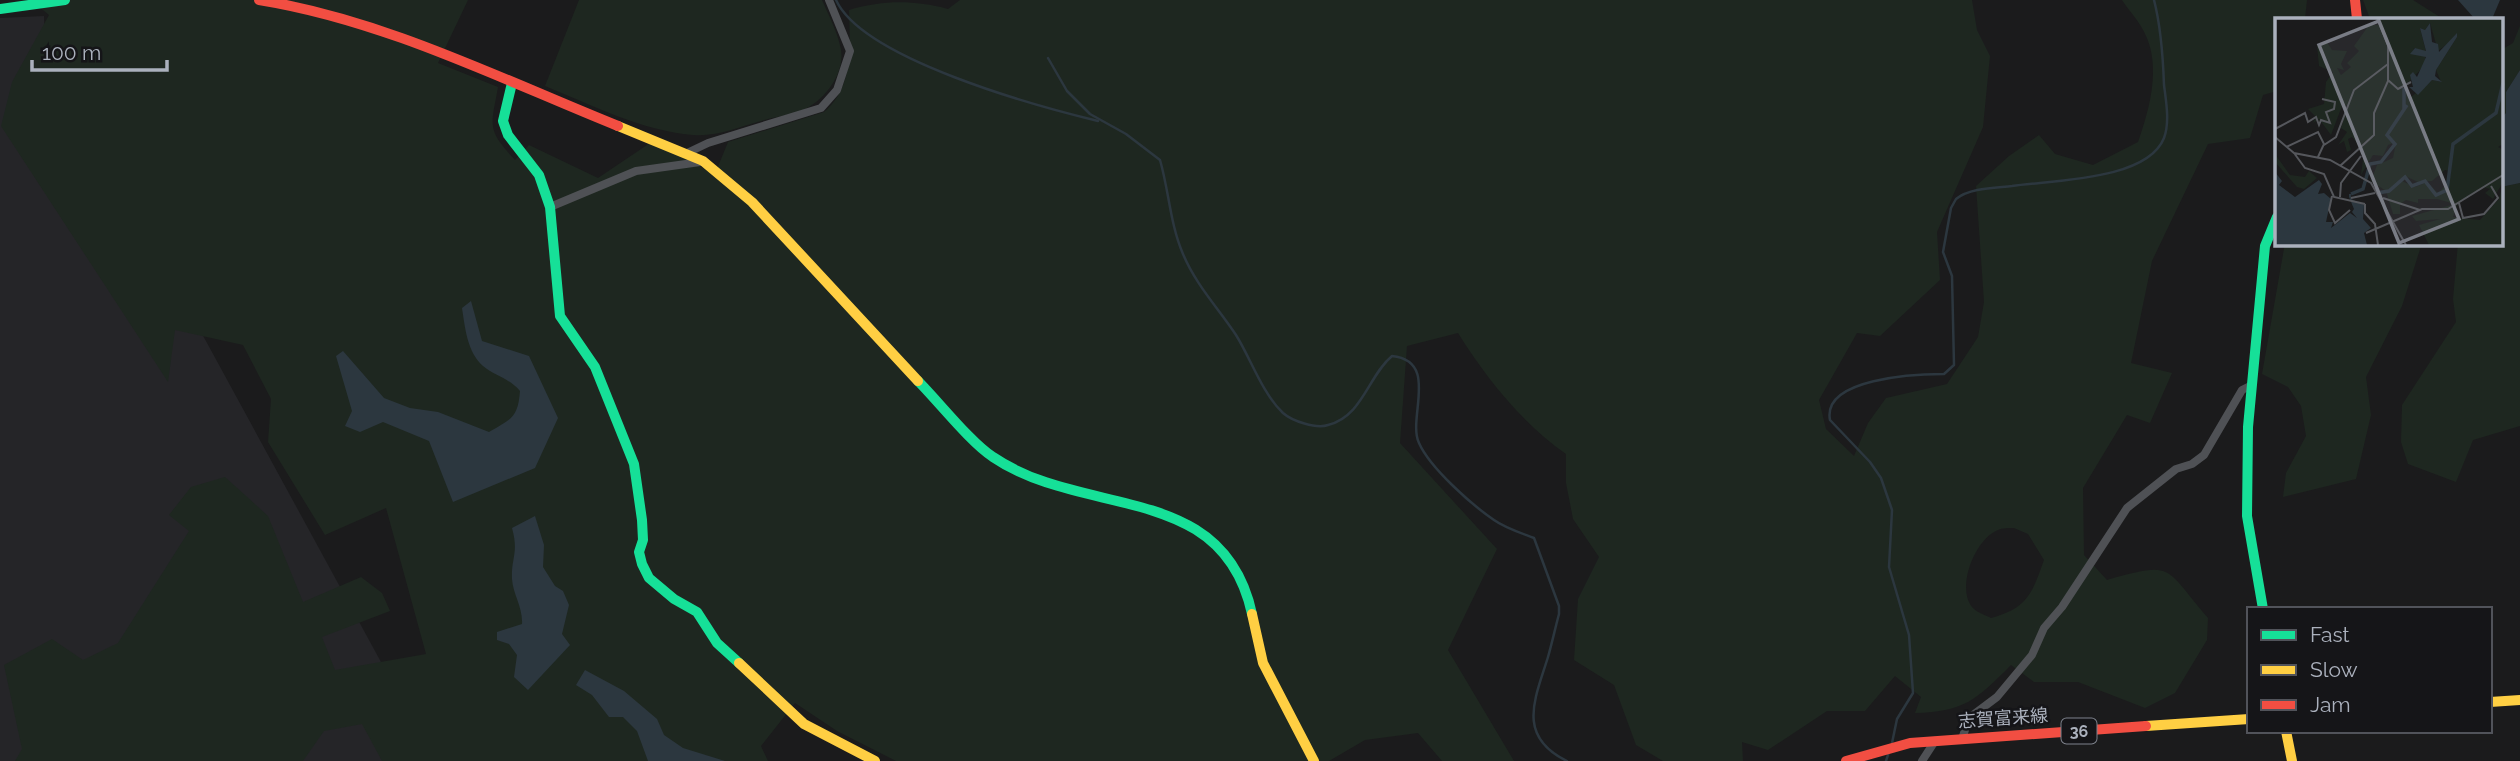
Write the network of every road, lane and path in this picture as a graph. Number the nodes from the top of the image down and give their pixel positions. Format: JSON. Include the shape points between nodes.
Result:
{"nodes":[{"id":1,"x":65,"y":0,"type":"edge"},
{"id":2,"x":259,"y":0,"type":"edge"},
{"id":3,"x":829,"y":0,"type":"edge"},
{"id":4,"x":2355,"y":0,"type":"edge"},
{"id":5,"x":0,"y":9,"type":"edge"},
{"id":6,"x":2357,"y":18,"type":"edge"},
{"id":7,"x":512,"y":83,"type":"junction"},
{"id":8,"x":687,"y":153,"type":"junction"},
{"id":9,"x":702,"y":161,"type":"junction"},
{"id":10,"x":550,"y":206,"type":"junction"},
{"id":11,"x":2275,"y":222,"type":"edge"},
{"id":12,"x":2250,"y":386,"type":"junction"},
{"id":13,"x":2263,"y":607,"type":"edge"},
{"id":14,"x":2520,"y":700,"type":"edge"},
{"id":15,"x":2492,"y":702,"type":"edge"},
{"id":16,"x":2247,"y":719,"type":"edge"},
{"id":17,"x":2286,"y":733,"type":"edge"},
{"id":18,"x":1962,"y":739,"type":"junction"},
{"id":19,"x":1935,"y":741,"type":"junction"},
{"id":20,"x":875,"y":761,"type":"edge"},
{"id":21,"x":1314,"y":761,"type":"edge"},
{"id":22,"x":1846,"y":761,"type":"edge"},
{"id":23,"x":1922,"y":761,"type":"edge"},
{"id":24,"x":2292,"y":761,"type":"edge"}],
"edges":[{"from":1,"to":5,"type":"street"},
{"from":2,"to":7,"type":"street","via":[[309,8],[370,26]]},
{"from":3,"to":8,"type":"street","via":[[850,51],[829,101],[811,113]]},
{"from":4,"to":6,"type":"street"},
{"from":7,"to":8,"type":"street"},
{"from":7,"to":10,"type":"street","via":[[503,121],[508,135],[539,175]]},
{"from":8,"to":9,"type":"street"},
{"from":9,"to":10,"type":"street","via":[[636,171]]},
{"from":9,"to":21,"type":"street","via":[[752,202],[992,457],[1050,485],[1180,518],[1218,545],[1238,572],[1249,598],[1263,663]]},
{"from":10,"to":20,"type":"street","via":[[560,316],[595,367],[634,464],[642,520],[639,552],[649,578],[697,612],[717,643],[804,724]]},
{"from":11,"to":12,"type":"street","via":[[2265,246]]},
{"from":12,"to":13,"type":"street","via":[[2247,516]]},
{"from":12,"to":18,"type":"street","via":[[2242,390],[2198,461],[2176,469],[2127,508],[2063,607],[2044,628],[2032,655],[1997,697],[1969,718]]},
{"from":14,"to":15,"type":"street"},
{"from":16,"to":18,"type":"street","name":"志賀富来線","number":"36"},
{"from":17,"to":24,"type":"street"},
{"from":18,"to":19,"type":"street","name":"志賀富来線","number":"36"},
{"from":19,"to":22,"type":"street","name":"志賀富来線","number":"36","via":[[1910,743]]},
{"from":19,"to":23,"type":"street"}]}
